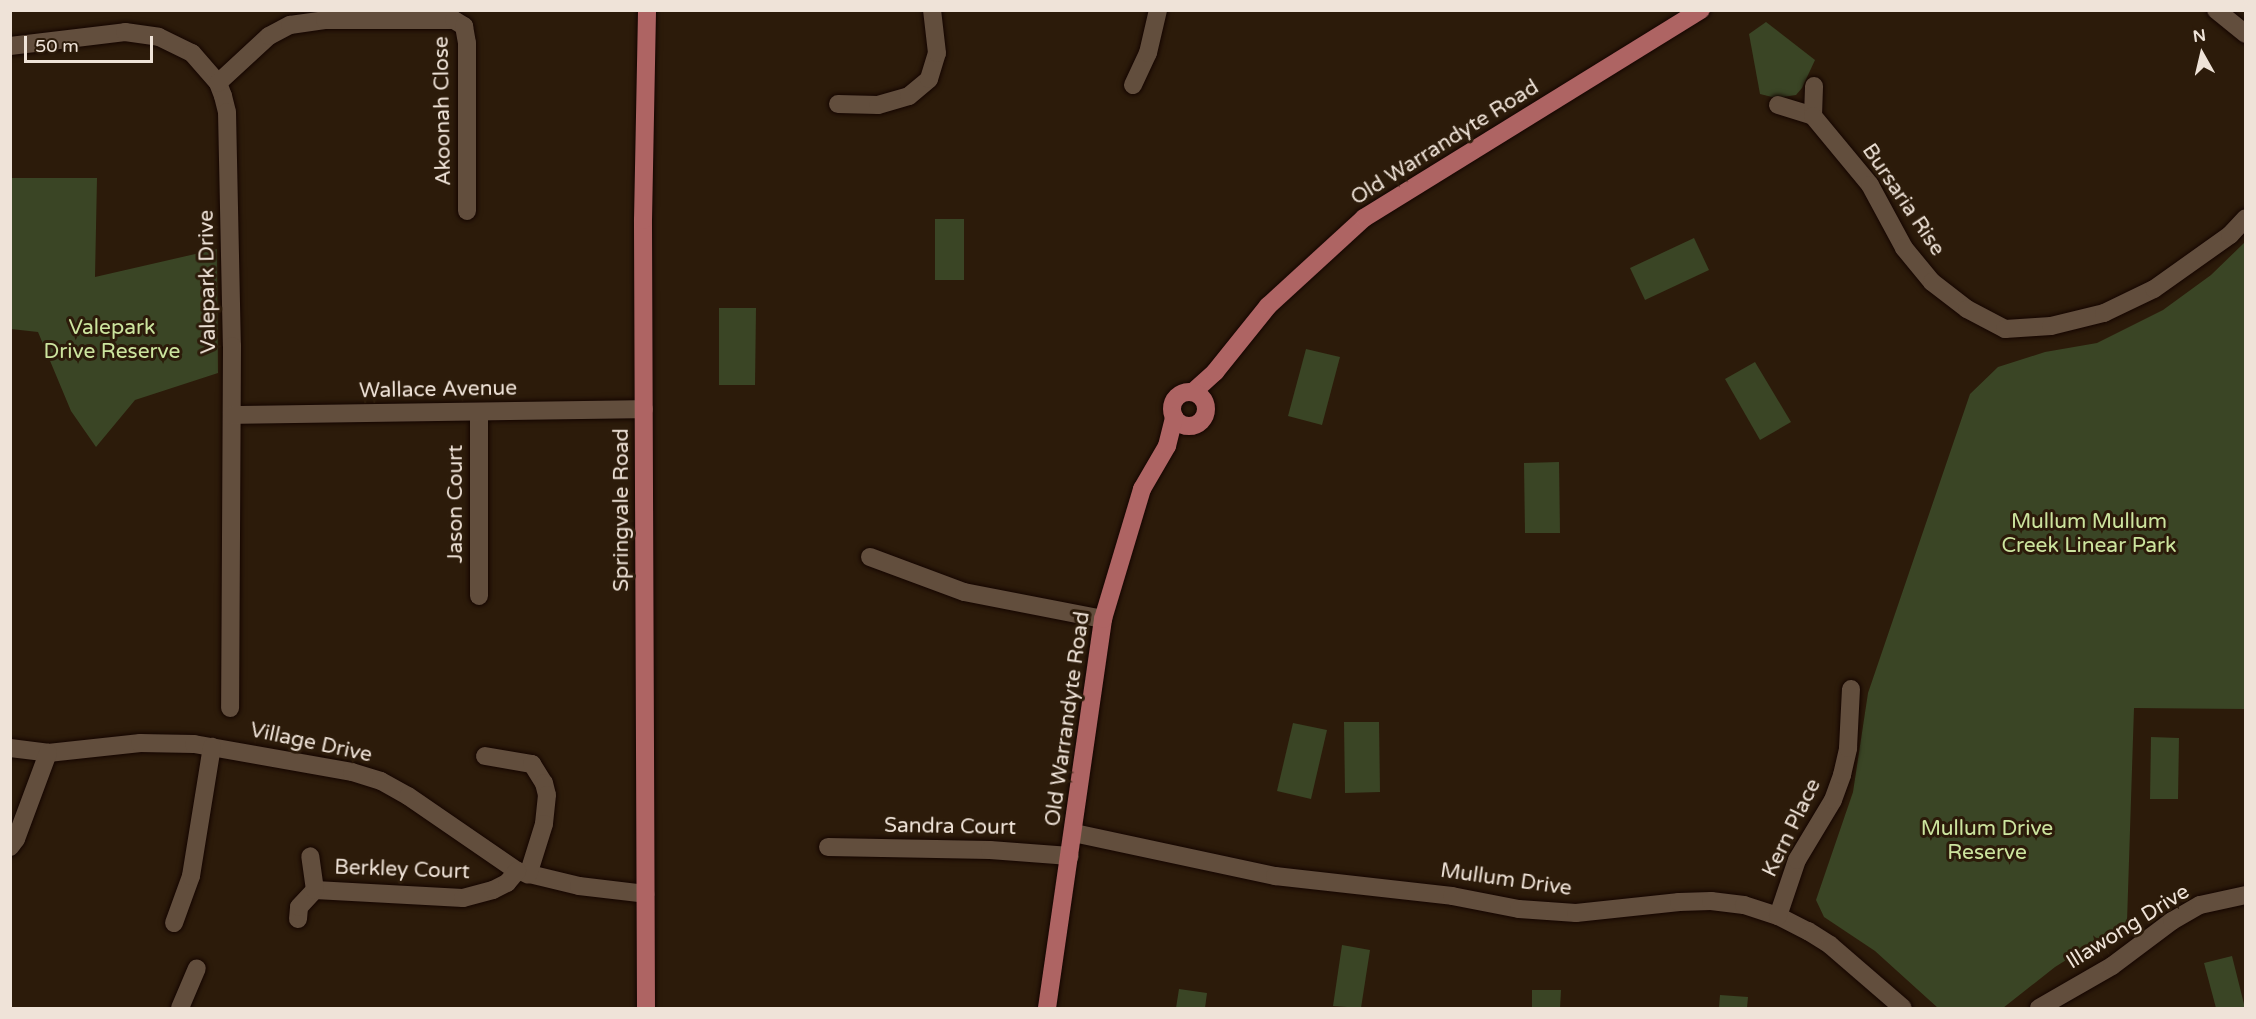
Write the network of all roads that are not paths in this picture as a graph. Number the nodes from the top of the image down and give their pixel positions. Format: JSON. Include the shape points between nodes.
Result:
{"nodes":[{"id":1,"x":647,"y":10,"type":"edge"},
{"id":2,"x":932,"y":10,"type":"edge"},
{"id":3,"x":1158,"y":10,"type":"edge"},
{"id":4,"x":1701,"y":10,"type":"edge"},
{"id":5,"x":2216,"y":10,"type":"edge"},
{"id":6,"x":2246,"y":34,"type":"edge"},
{"id":7,"x":10,"y":46,"type":"edge"},
{"id":8,"x":218,"y":83,"type":"junction"},
{"id":9,"x":1133,"y":85,"type":"dead end"},
{"id":10,"x":1814,"y":86,"type":"dead end"},
{"id":11,"x":838,"y":104,"type":"dead end"},
{"id":12,"x":1778,"y":105,"type":"dead end"},
{"id":13,"x":1814,"y":116,"type":"junction"},
{"id":14,"x":467,"y":211,"type":"dead end"},
{"id":15,"x":2246,"y":218,"type":"edge"},
{"id":16,"x":1199,"y":398,"type":"junction"},
{"id":17,"x":644,"y":410,"type":"junction"},
{"id":18,"x":479,"y":412,"type":"junction"},
{"id":19,"x":232,"y":415,"type":"junction"},
{"id":20,"x":1182,"y":421,"type":"junction"},
{"id":21,"x":870,"y":557,"type":"dead end"},
{"id":22,"x":479,"y":596,"type":"dead end"},
{"id":23,"x":1103,"y":619,"type":"junction"},
{"id":24,"x":1851,"y":689,"type":"dead end"},
{"id":25,"x":230,"y":708,"type":"dead end"},
{"id":26,"x":212,"y":747,"type":"junction"},
{"id":27,"x":10,"y":748,"type":"edge"},
{"id":28,"x":48,"y":753,"type":"junction"},
{"id":29,"x":485,"y":756,"type":"dead end"},
{"id":30,"x":1074,"y":833,"type":"junction"},
{"id":31,"x":10,"y":847,"type":"edge"},
{"id":32,"x":828,"y":847,"type":"dead end"},
{"id":33,"x":310,"y":856,"type":"dead end"},
{"id":34,"x":1070,"y":856,"type":"junction"},
{"id":35,"x":522,"y":873,"type":"junction"},
{"id":36,"x":315,"y":890,"type":"junction"},
{"id":37,"x":646,"y":894,"type":"junction"},
{"id":38,"x":2246,"y":895,"type":"edge"},
{"id":39,"x":1778,"y":916,"type":"junction"},
{"id":40,"x":298,"y":919,"type":"dead end"},
{"id":41,"x":174,"y":923,"type":"dead end"},
{"id":42,"x":197,"y":968,"type":"dead end"},
{"id":43,"x":180,"y":1008,"type":"edge"},
{"id":44,"x":646,"y":1008,"type":"edge"},
{"id":45,"x":1047,"y":1008,"type":"edge"},
{"id":46,"x":1903,"y":1008,"type":"edge"},
{"id":47,"x":2039,"y":1008,"type":"edge"}],
"edges":[{"from":1,"to":17,"type":"main road","name":"Springvale Road"},
{"from":2,"to":11,"type":"street","via":[[937,53],[929,79],[909,96],[878,105]]},
{"from":3,"to":9,"type":"street","via":[[1148,53]]},
{"from":4,"to":16,"type":"main road","name":"Old Warrandyte Road","via":[[1364,218],[1268,306]]},
{"from":5,"to":6,"type":"street"},
{"from":7,"to":8,"type":"street","name":"Valepark Drive","via":[[124,33],[159,37],[192,53]]},
{"from":8,"to":14,"type":"street","name":"Akoonah Close","via":[[270,36],[290,25],[325,20],[454,20],[464,26],[467,43]]},
{"from":8,"to":19,"type":"street","name":"Valepark Drive","via":[[227,112]]},
{"from":10,"to":13,"type":"street"},
{"from":12,"to":13,"type":"street"},
{"from":13,"to":15,"type":"street","name":"Bursaria Rise","via":[[1870,185],[1904,248],[1932,282],[1967,309],[2005,329],[2051,326],[2104,313],[2154,290],[2230,235]]},
{"from":16,"to":20,"type":"main road","name":"Old Warrandyte Road","via":[[1203,418]]},
{"from":16,"to":20,"type":"main road","name":"Old Warrandyte Road","via":[[1183,393],[1174,399],[1172,408]]},
{"from":17,"to":18,"type":"street","name":"Wallace Avenue"},
{"from":17,"to":37,"type":"main road","name":"Springvale Road"},
{"from":18,"to":19,"type":"street","name":"Wallace Avenue"},
{"from":18,"to":22,"type":"street","name":"Jason Court"},
{"from":19,"to":25,"type":"street","name":"Valepark Drive"},
{"from":20,"to":23,"type":"main road","name":"Old Warrandyte Road","via":[[1142,489]]},
{"from":21,"to":23,"type":"street","via":[[964,592]]},
{"from":23,"to":30,"type":"main road","name":"Old Warrandyte Road"},
{"from":24,"to":39,"type":"street","name":"Kern Place","via":[[1848,748],[1842,776],[1833,800],[1797,861]]},
{"from":26,"to":28,"type":"street","name":"Village Drive","via":[[140,742]]},
{"from":26,"to":35,"type":"street","name":"Village Drive","via":[[318,765],[381,782],[443,818]]},
{"from":26,"to":41,"type":"street","via":[[191,876]]},
{"from":27,"to":28,"type":"street","name":"Village Drive"},
{"from":28,"to":31,"type":"street"},
{"from":29,"to":35,"type":"street","via":[[532,764],[544,783],[547,795],[543,824]]},
{"from":30,"to":34,"type":"main road","name":"Old Warrandyte Road"},
{"from":30,"to":39,"type":"street","name":"Mullum Drive","via":[[1275,876],[1443,894],[1519,909],[1576,913],[1711,901],[1743,905]]},
{"from":32,"to":34,"type":"street","name":"Sandra Court","via":[[990,850]]},
{"from":33,"to":36,"type":"street","name":"Berkley Court"},
{"from":34,"to":45,"type":"main road","name":"Old Warrandyte Road"},
{"from":35,"to":36,"type":"street","name":"Berkley Court","via":[[493,890],[463,898]]},
{"from":35,"to":37,"type":"street","name":"Village Drive","via":[[579,886]]},
{"from":36,"to":40,"type":"street","name":"Berkley Court","via":[[299,908]]},
{"from":37,"to":44,"type":"main road","name":"Springvale Road"},
{"from":38,"to":47,"type":"street","name":"Illawong Drive","via":[[2200,905],[2112,966]]},
{"from":39,"to":46,"type":"street","name":"Mullum Drive","via":[[1830,945]]},
{"from":42,"to":43,"type":"street"}]}
